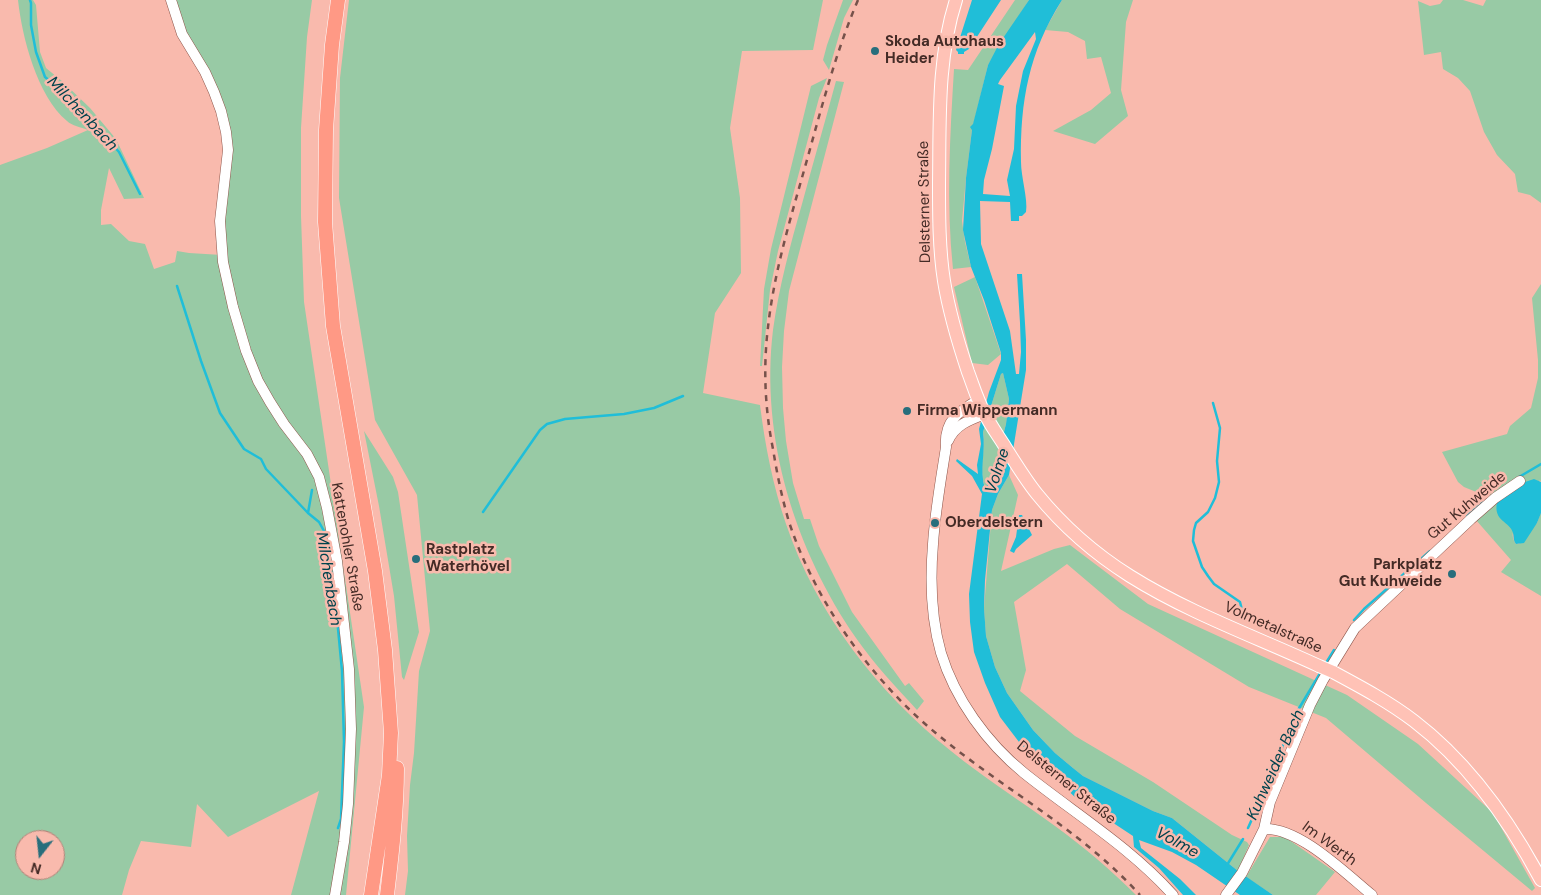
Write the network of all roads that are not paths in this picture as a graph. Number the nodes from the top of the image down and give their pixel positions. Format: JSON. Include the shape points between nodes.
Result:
{"nodes":[{"id":1,"x":171,"y":0,"type":"edge"},
{"id":2,"x":338,"y":0,"type":"edge"},
{"id":3,"x":346,"y":0,"type":"edge"},
{"id":4,"x":956,"y":0,"type":"edge"},
{"id":5,"x":978,"y":400,"type":"junction"},
{"id":6,"x":985,"y":414,"type":"junction"},
{"id":7,"x":946,"y":447,"type":"junction"},
{"id":8,"x":1520,"y":481,"type":"dead end"},
{"id":9,"x":1264,"y":829,"type":"junction"},
{"id":10,"x":386,"y":850,"type":"junction"},
{"id":11,"x":1541,"y":880,"type":"edge"},
{"id":12,"x":388,"y":888,"type":"edge"},
{"id":13,"x":335,"y":895,"type":"edge"},
{"id":14,"x":371,"y":895,"type":"edge"},
{"id":15,"x":1173,"y":895,"type":"edge"},
{"id":16,"x":1226,"y":895,"type":"edge"},
{"id":17,"x":1372,"y":895,"type":"edge"}],
"edges":[{"from":1,"to":13,"type":"street","name":"Kattenohler Straße","via":[[182,34],[214,92],[226,132],[227,167],[220,216],[223,262],[246,351],[270,402],[307,454],[319,477],[328,508],[349,669],[351,729],[346,831]]},
{"from":2,"to":10,"type":"highway","via":[[326,130],[325,222],[333,326],[375,571],[385,650],[390,741]]},
{"from":3,"to":10,"type":"highway","via":[[333,131],[331,216],[341,326],[392,650],[397,787]]},
{"from":4,"to":5,"type":"main road","name":"Delsterner Straße","via":[[942,63],[941,252],[959,346]]},
{"from":5,"to":6,"type":"main road","name":"Delsterner Straße"},
{"from":5,"to":7,"type":"street","name":"Delsterner Straße","via":[[964,408],[948,426]]},
{"from":6,"to":7,"type":"street","name":"Delsterner Straße","via":[[954,430]]},
{"from":6,"to":11,"type":"main road","name":"Volmetalstraße","bridge":true,"via":[[1036,493],[1096,552],[1129,576],[1177,603],[1333,672],[1414,721],[1478,782],[1510,826]]},
{"from":7,"to":15,"type":"street","name":"Delsterner Straße","via":[[933,537],[932,588],[934,619],[942,654],[961,698],[985,735],[1015,766],[1124,849]]},
{"from":8,"to":9,"type":"street","name":"Gut Kuhweide","via":[[1471,519],[1355,628],[1310,705],[1270,802]]},
{"from":9,"to":16,"type":"street","name":"Gut Kuhweide","via":[[1242,873]]},
{"from":9,"to":17,"type":"street","name":"Im Werth","via":[[1288,833],[1304,842]]},
{"from":10,"to":12,"type":"highway"},
{"from":10,"to":14,"type":"highway","via":[[373,880]]}]}
